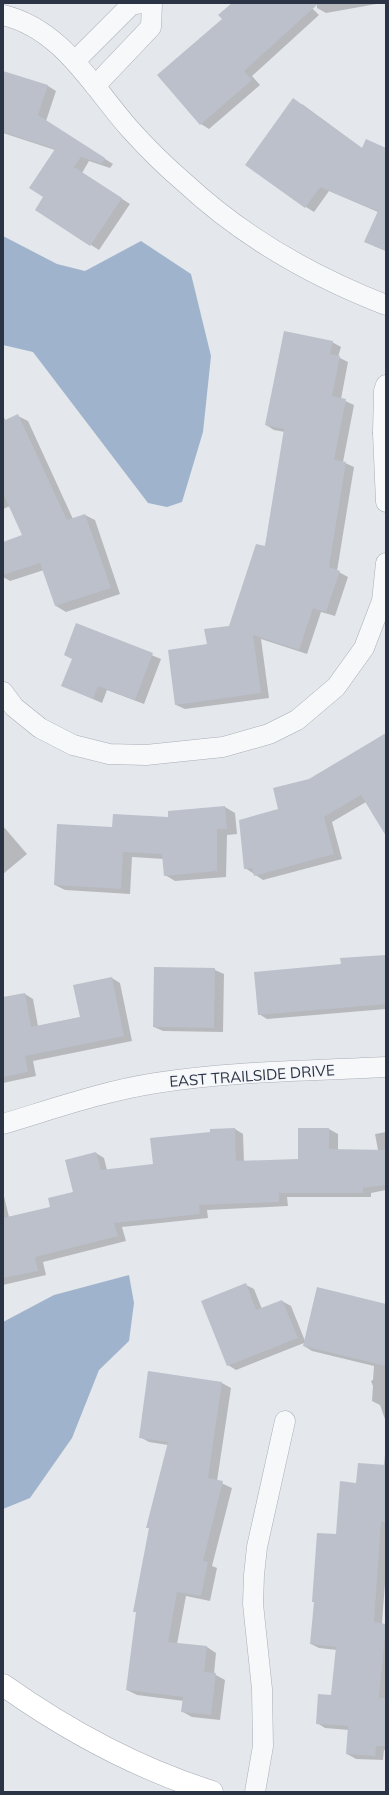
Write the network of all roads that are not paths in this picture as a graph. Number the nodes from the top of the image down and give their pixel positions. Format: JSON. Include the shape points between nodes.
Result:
{"nodes":[{"id":1,"x":142,"y":3,"type":"edge"},
{"id":2,"x":152,"y":3,"type":"edge"},
{"id":3,"x":3,"y":15,"type":"edge"},
{"id":4,"x":75,"y":61,"type":"junction"},
{"id":5,"x":95,"y":86,"type":"junction"},
{"id":6,"x":386,"y":305,"type":"edge"},
{"id":7,"x":386,"y":385,"type":"edge"},
{"id":8,"x":385,"y":431,"type":"edge"},
{"id":9,"x":386,"y":502,"type":"edge"},
{"id":10,"x":386,"y":563,"type":"edge"},
{"id":11,"x":3,"y":692,"type":"edge"},
{"id":12,"x":386,"y":1067,"type":"edge"},
{"id":13,"x":3,"y":1124,"type":"edge"},
{"id":14,"x":285,"y":1421,"type":"dead end"},
{"id":15,"x":3,"y":1685,"type":"edge"},
{"id":16,"x":212,"y":1792,"type":"edge"},
{"id":17,"x":255,"y":1792,"type":"edge"}],
"edges":[{"from":1,"to":4,"type":"street","via":[[131,5]]},
{"from":2,"to":5,"type":"street","via":[[151,27]]},
{"from":3,"to":4,"type":"street","via":[[17,18],[49,36]]},
{"from":4,"to":5,"type":"street"},
{"from":5,"to":6,"type":"street","via":[[129,128],[161,161],[186,185],[232,221],[321,276]]},
{"from":7,"to":8,"type":"street"},
{"from":8,"to":9,"type":"street"},
{"from":10,"to":11,"type":"street","via":[[382,601],[364,648],[336,687],[297,720],[269,734],[223,747],[146,755],[109,754],[73,745],[40,728],[14,707]]},
{"from":12,"to":13,"type":"street","name":"EAST TRAILSIDE DRIVE","via":[[211,1076],[154,1083],[98,1096]]},
{"from":14,"to":17,"type":"street","via":[[257,1547],[254,1575],[253,1604],[262,1689],[263,1739]]},
{"from":15,"to":16,"type":"street","via":[[85,1738],[136,1764]]}]}
